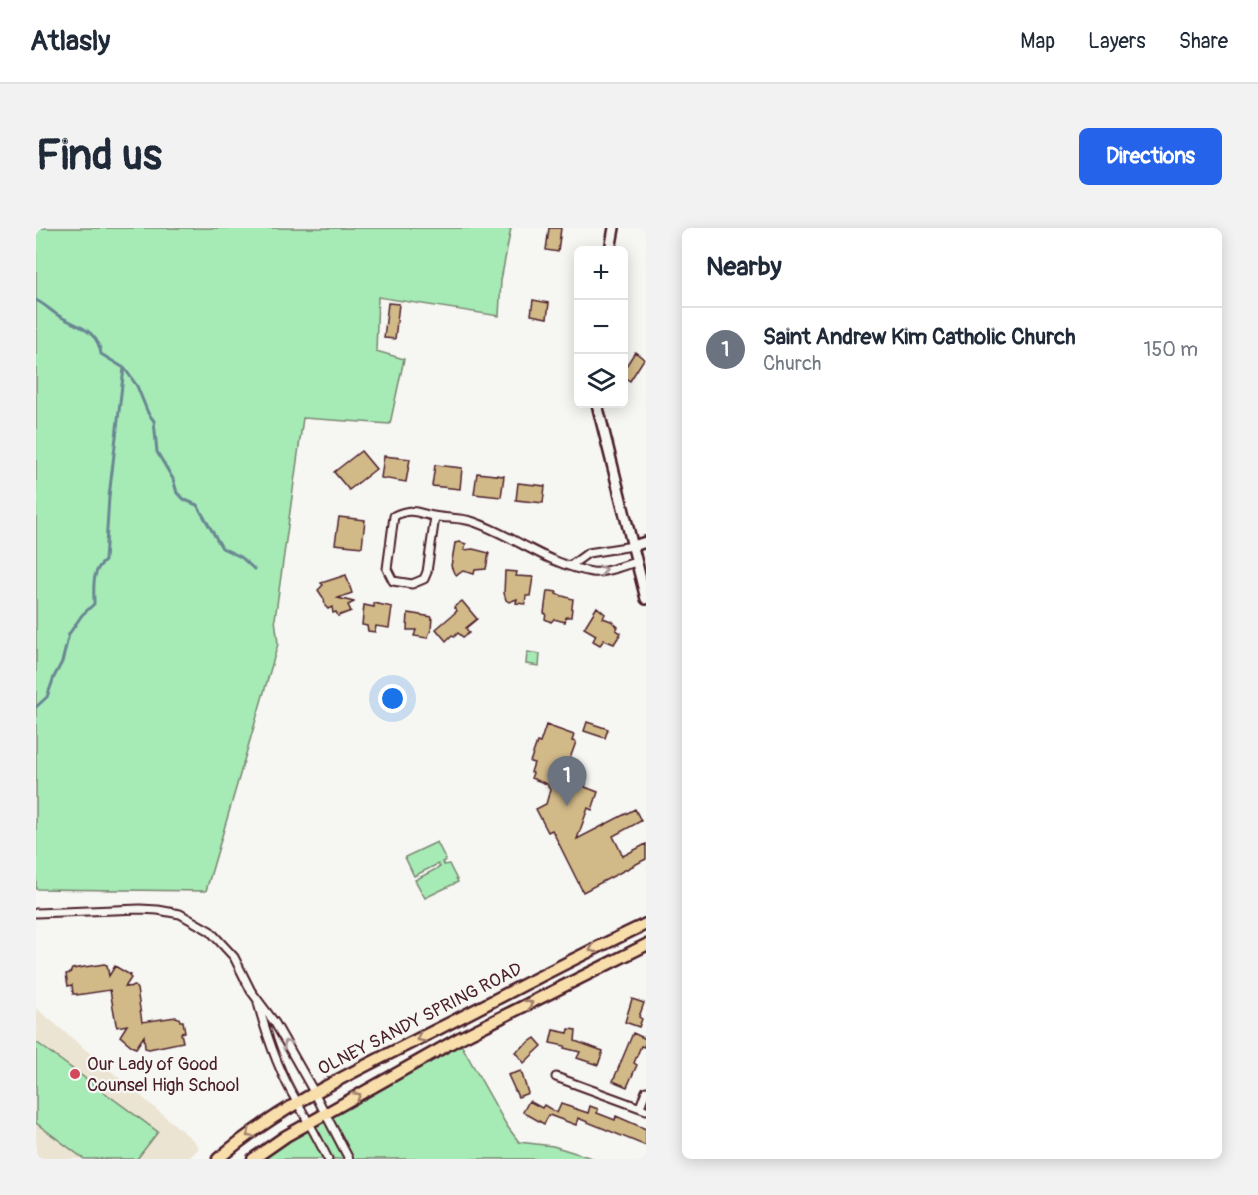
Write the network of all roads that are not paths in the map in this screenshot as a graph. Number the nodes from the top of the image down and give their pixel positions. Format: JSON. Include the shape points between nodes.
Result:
{"nodes":[{"id":1,"x":614,"y":228,"type":"edge"},
{"id":2,"x":611,"y":246,"type":"edge"},
{"id":3,"x":598,"y":408,"type":"edge"},
{"id":4,"x":435,"y":517,"type":"junction"},
{"id":5,"x":646,"y":542,"type":"edge"},
{"id":6,"x":633,"y":546,"type":"junction"},
{"id":7,"x":641,"y":561,"type":"edge"},
{"id":8,"x":570,"y":566,"type":"junction"},
{"id":9,"x":646,"y":599,"type":"edge"},
{"id":10,"x":36,"y":914,"type":"edge"},
{"id":11,"x":646,"y":924,"type":"edge"},
{"id":12,"x":646,"y":945,"type":"edge"},
{"id":13,"x":256,"y":998,"type":"junction"},
{"id":14,"x":556,"y":1077,"type":"dead end"},
{"id":15,"x":646,"y":1091,"type":"edge"},
{"id":16,"x":314,"y":1092,"type":"junction"},
{"id":17,"x":297,"y":1102,"type":"junction"},
{"id":18,"x":643,"y":1108,"type":"edge"},
{"id":19,"x":326,"y":1114,"type":"junction"},
{"id":20,"x":310,"y":1123,"type":"junction"},
{"id":21,"x":218,"y":1159,"type":"edge"},
{"id":22,"x":253,"y":1159,"type":"edge"},
{"id":23,"x":328,"y":1159,"type":"edge"},
{"id":24,"x":349,"y":1159,"type":"edge"}],
"edges":[{"from":1,"to":2,"type":"street"},
{"from":3,"to":6,"type":"street"},
{"from":4,"to":4,"type":"street","via":[[413,510],[394,516],[387,569],[393,581],[412,584],[424,579]]},
{"from":4,"to":8,"type":"street","via":[[474,522]]},
{"from":5,"to":6,"type":"street"},
{"from":6,"to":7,"type":"street"},
{"from":6,"to":8,"type":"street","via":[[588,553]]},
{"from":8,"to":7,"type":"street","one_way":true,"via":[[594,573]]},
{"from":7,"to":9,"type":"street"},
{"from":10,"to":13,"type":"street","via":[[140,909],[180,914],[210,931],[222,943]]},
{"from":11,"to":16,"type":"main road","name":"OLNEY SANDY SPRING ROAD","one_way":true},
{"from":19,"to":12,"type":"main road","name":"OLNEY SANDY SPRING ROAD","one_way":true,"via":[[458,1039]]},
{"from":16,"to":13,"type":"street","one_way":true},
{"from":13,"to":17,"type":"street","via":[[267,1036]]},
{"from":14,"to":18,"type":"street"},
{"from":15,"to":18,"type":"street"},
{"from":16,"to":17,"type":"main road","name":"OLNEY SANDY SPRING ROAD"},
{"from":16,"to":19,"type":"street"},
{"from":17,"to":20,"type":"street"},
{"from":17,"to":21,"type":"main road","name":"OLNEY SANDY SPRING ROAD","one_way":true},
{"from":19,"to":20,"type":"main road","name":"OLNEY SANDY SPRING ROAD"},
{"from":19,"to":24,"type":"street"},
{"from":20,"to":22,"type":"main road","name":"OLNEY SANDY SPRING ROAD"},
{"from":20,"to":23,"type":"street"}]}
